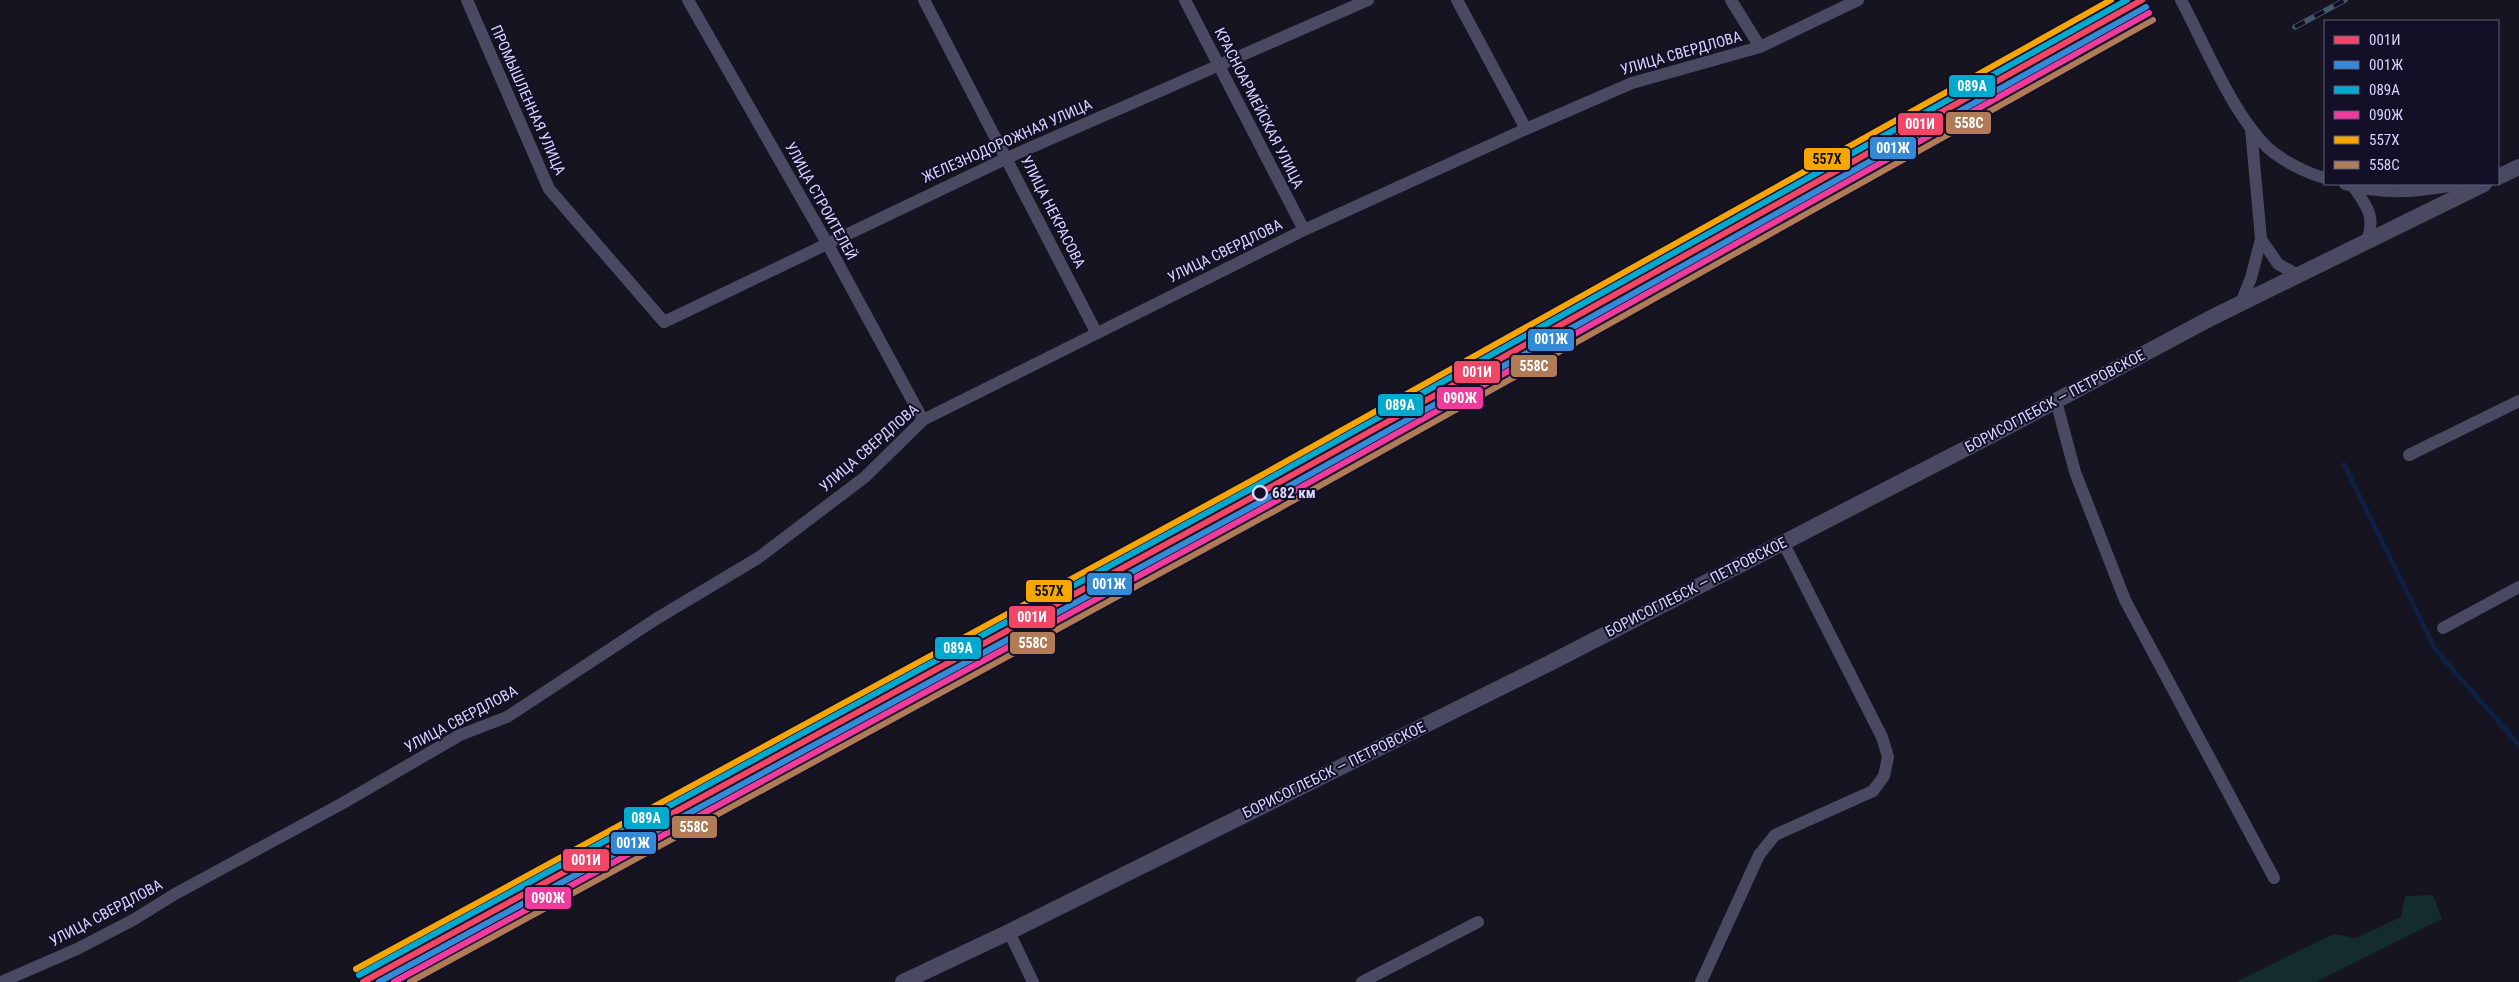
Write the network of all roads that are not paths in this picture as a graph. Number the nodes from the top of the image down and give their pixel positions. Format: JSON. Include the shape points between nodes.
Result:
{"nodes":[{"id":1,"x":467,"y":0,"type":"edge"},
{"id":2,"x":688,"y":0,"type":"edge"},
{"id":3,"x":924,"y":0,"type":"edge"},
{"id":4,"x":1185,"y":0,"type":"edge"},
{"id":5,"x":1368,"y":0,"type":"edge"},
{"id":6,"x":1457,"y":0,"type":"edge"},
{"id":7,"x":1731,"y":0,"type":"edge"},
{"id":8,"x":1858,"y":0,"type":"edge"},
{"id":9,"x":2181,"y":0,"type":"edge"},
{"id":10,"x":1760,"y":47,"type":"junction"},
{"id":11,"x":1219,"y":64,"type":"junction"},
{"id":12,"x":1526,"y":129,"type":"junction"},
{"id":13,"x":2251,"y":129,"type":"junction"},
{"id":14,"x":1007,"y":158,"type":"junction"},
{"id":15,"x":2519,"y":167,"type":"edge"},
{"id":16,"x":2499,"y":177,"type":"edge"},
{"id":17,"x":2324,"y":178,"type":"edge"},
{"id":18,"x":2349,"y":185,"type":"edge"},
{"id":19,"x":2455,"y":185,"type":"edge"},
{"id":20,"x":2482,"y":185,"type":"edge"},
{"id":21,"x":1304,"y":230,"type":"junction"},
{"id":22,"x":2261,"y":239,"type":"junction"},
{"id":23,"x":2367,"y":241,"type":"junction"},
{"id":24,"x":826,"y":243,"type":"junction"},
{"id":25,"x":2298,"y":275,"type":"junction"},
{"id":26,"x":2241,"y":303,"type":"junction"},
{"id":27,"x":664,"y":322,"type":"joint"},
{"id":28,"x":1096,"y":332,"type":"junction"},
{"id":29,"x":2056,"y":401,"type":"junction"},
{"id":30,"x":2519,"y":402,"type":"edge"},
{"id":31,"x":923,"y":420,"type":"junction"},
{"id":32,"x":2409,"y":454,"type":"dead end"},
{"id":33,"x":1783,"y":542,"type":"junction"},
{"id":34,"x":2519,"y":586,"type":"edge"},
{"id":35,"x":2443,"y":628,"type":"dead end"},
{"id":36,"x":2274,"y":878,"type":"dead end"},
{"id":37,"x":1478,"y":922,"type":"dead end"},
{"id":38,"x":1009,"y":932,"type":"junction"},
{"id":39,"x":0,"y":982,"type":"edge"},
{"id":40,"x":903,"y":982,"type":"edge"},
{"id":41,"x":1033,"y":982,"type":"edge"},
{"id":42,"x":1362,"y":982,"type":"edge"},
{"id":43,"x":1701,"y":982,"type":"edge"}],
"edges":[{"from":1,"to":27,"type":"street","name":"ПРОМЫШЛЕННАЯ УЛИЦА","via":[[549,189]]},
{"from":2,"to":24,"type":"street","name":"УЛИЦА СТРОИТЕЛЕЙ"},
{"from":3,"to":14,"type":"street","name":"УЛИЦА НЕКРАСОВА"},
{"from":4,"to":11,"type":"street","name":"КРАСНОАРМЕЙСКАЯ УЛИЦА"},
{"from":5,"to":11,"type":"street","name":"ЖЕЛЕЗНОДОРОЖНАЯ УЛИЦА"},
{"from":6,"to":12,"type":"street"},
{"from":7,"to":10,"type":"street"},
{"from":8,"to":10,"type":"street","name":"УЛИЦА СВЕРДЛОВА"},
{"from":9,"to":13,"type":"street"},
{"from":10,"to":12,"type":"street","name":"УЛИЦА СВЕРДЛОВА","via":[[1632,82]]},
{"from":11,"to":14,"type":"street","name":"ЖЕЛЕЗНОДОРОЖНАЯ УЛИЦА"},
{"from":11,"to":21,"type":"street","name":"КРАСНОАРМЕЙСКАЯ УЛИЦА"},
{"from":12,"to":21,"type":"street","name":"УЛИЦА СВЕРДЛОВА"},
{"from":13,"to":17,"type":"street","via":[[2286,160]]},
{"from":13,"to":22,"type":"street"},
{"from":14,"to":24,"type":"street","name":"ЖЕЛЕЗНОДОРОЖНАЯ УЛИЦА"},
{"from":14,"to":28,"type":"street","name":"УЛИЦА НЕКРАСОВА"},
{"from":15,"to":16,"type":"street"},
{"from":18,"to":19,"type":"street","via":[[2411,192]]},
{"from":18,"to":23,"type":"street","via":[[2371,217],[2372,228]]},
{"from":20,"to":23,"type":"street","name":"БОРИСОГЛЕБСК — ПЕТРОВСКОЕ"},
{"from":21,"to":28,"type":"street","name":"УЛИЦА СВЕРДЛОВА"},
{"from":22,"to":25,"type":"street","via":[[2278,264]]},
{"from":22,"to":26,"type":"street"},
{"from":23,"to":25,"type":"street","name":"БОРИСОГЛЕБСК — ПЕТРОВСКОЕ"},
{"from":24,"to":27,"type":"street","name":"ЖЕЛЕЗНОДОРОЖНАЯ УЛИЦА"},
{"from":24,"to":31,"type":"street","name":"УЛИЦА СТРОИТЕЛЕЙ"},
{"from":25,"to":26,"type":"street","name":"БОРИСОГЛЕБСК — ПЕТРОВСКОЕ"},
{"from":26,"to":29,"type":"street","name":"БОРИСОГЛЕБСК — ПЕТРОВСКОЕ"},
{"from":28,"to":31,"type":"street","name":"УЛИЦА СВЕРДЛОВА"},
{"from":29,"to":33,"type":"street","name":"БОРИСОГЛЕБСК — ПЕТРОВСКОЕ"},
{"from":29,"to":36,"type":"street","via":[[2075,472],[2125,600]]},
{"from":30,"to":32,"type":"street"},
{"from":31,"to":39,"type":"street","name":"УЛИЦА СВЕРДЛОВА","via":[[864,476],[758,558],[656,619],[507,717],[460,735],[133,920],[77,949]]},
{"from":33,"to":38,"type":"street","name":"БОРИСОГЛЕБСК — ПЕТРОВСКОЕ","via":[[1550,663]]},
{"from":33,"to":43,"type":"street","via":[[1882,737],[1888,757],[1884,776],[1872,791],[1775,836],[1759,855]]},
{"from":34,"to":35,"type":"street"},
{"from":37,"to":42,"type":"street"},
{"from":38,"to":40,"type":"street","name":"БОРИСОГЛЕБСК — ПЕТРОВСКОЕ"},
{"from":38,"to":41,"type":"street"}]}
